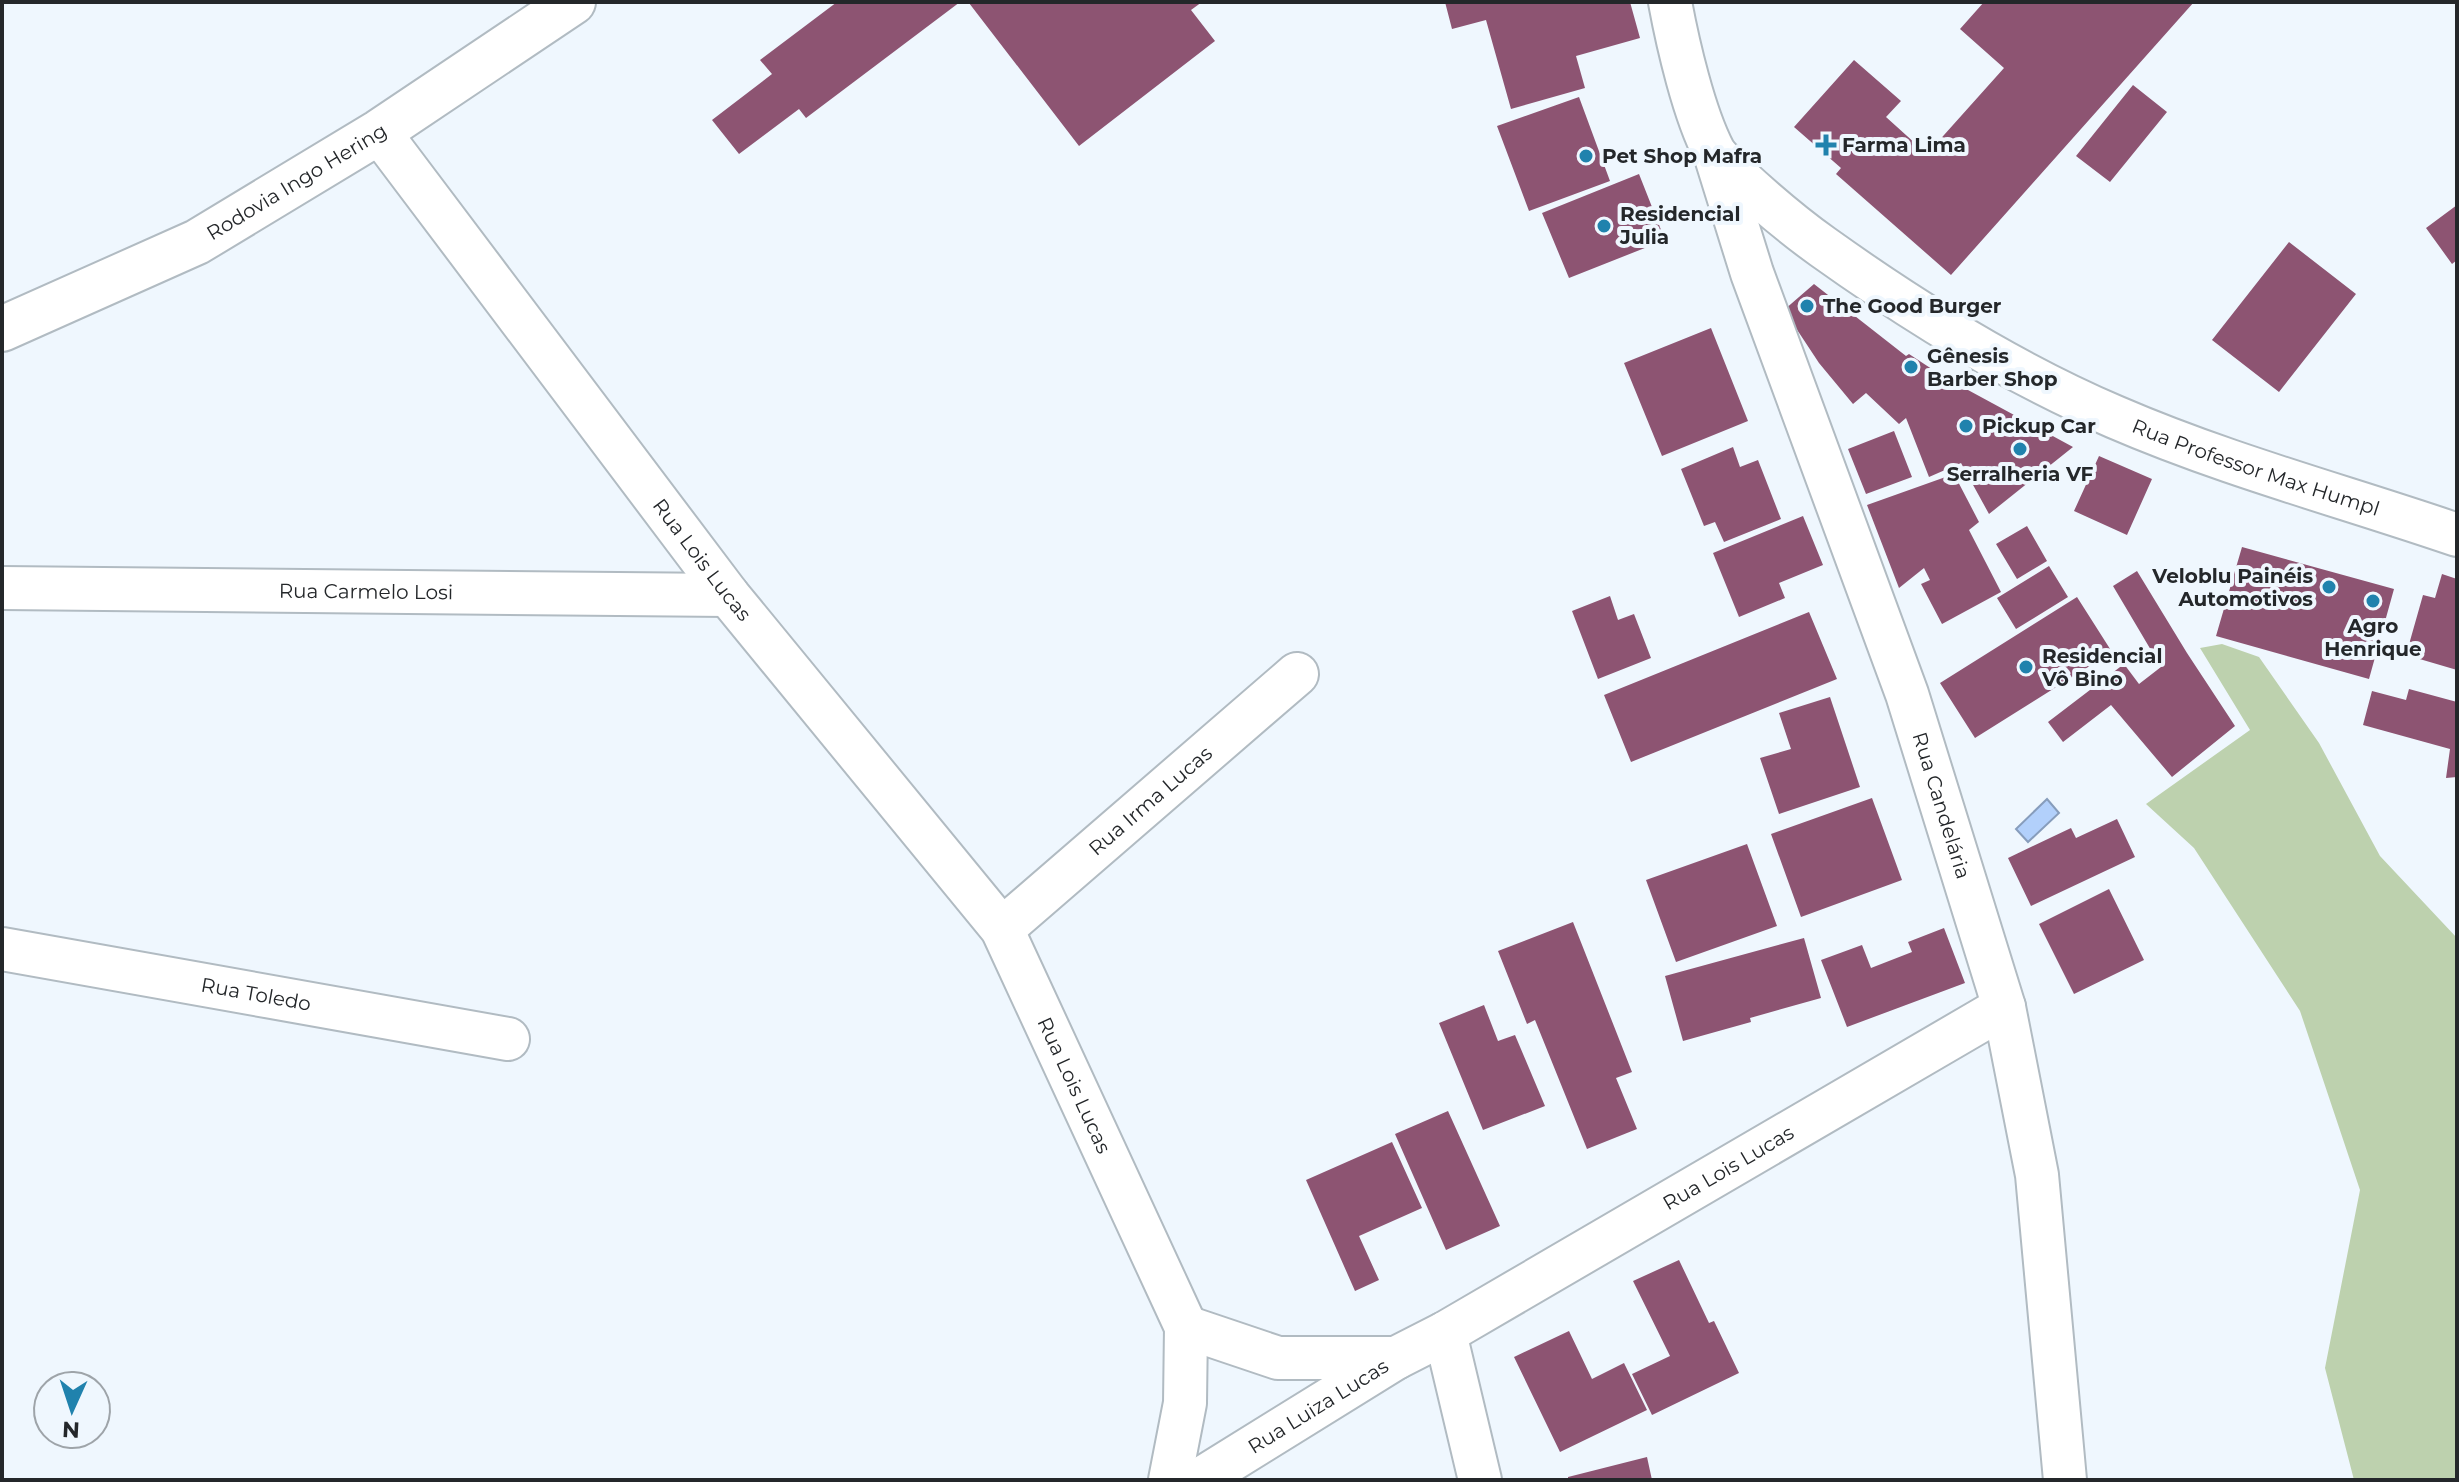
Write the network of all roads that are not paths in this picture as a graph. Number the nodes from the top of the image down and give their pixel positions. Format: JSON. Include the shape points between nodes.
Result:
{"nodes":[{"id":1,"x":573,"y":2,"type":"edge"},
{"id":2,"x":1670,"y":2,"type":"edge"},
{"id":3,"x":379,"y":132,"type":"junction"},
{"id":4,"x":1715,"y":154,"type":"junction"},
{"id":5,"x":2,"y":329,"type":"edge"},
{"id":6,"x":2457,"y":535,"type":"edge"},
{"id":7,"x":2,"y":588,"type":"edge"},
{"id":8,"x":728,"y":595,"type":"junction"},
{"id":9,"x":1297,"y":674,"type":"dead end"},
{"id":10,"x":1002,"y":929,"type":"junction"},
{"id":11,"x":2,"y":949,"type":"edge"},
{"id":12,"x":2004,"y":1007,"type":"junction"},
{"id":13,"x":508,"y":1039,"type":"dead end"},
{"id":14,"x":1186,"y":1327,"type":"junction"},
{"id":15,"x":1445,"y":1333,"type":"junction"},
{"id":16,"x":1396,"y":1358,"type":"junction"},
{"id":17,"x":1170,"y":1480,"type":"edge"},
{"id":18,"x":1199,"y":1480,"type":"edge"},
{"id":19,"x":1480,"y":1480,"type":"edge"},
{"id":20,"x":2065,"y":1480,"type":"edge"}],
"edges":[{"from":1,"to":3,"type":"highway","name":"Rodovia Ingo Hering"},
{"from":2,"to":4,"type":"street","name":"Rua Professor Max Humpl","via":[[1692,93]]},
{"from":3,"to":5,"type":"highway","name":"Rodovia Ingo Hering","via":[[197,242]]},
{"from":3,"to":8,"type":"street","name":"Rua Lois Lucas"},
{"from":4,"to":6,"type":"street","name":"Rua Professor Max Humpl","via":[[1795,226],[1877,285],[2051,387],[2193,448]]},
{"from":4,"to":12,"type":"street","name":"Rua Candelária","via":[[1752,273],[1907,694]]},
{"from":7,"to":8,"type":"street","name":"Rua Carmelo Losi"},
{"from":8,"to":10,"type":"street","name":"Rua Lois Lucas"},
{"from":9,"to":10,"type":"street","name":"Rua Irma Lucas"},
{"from":10,"to":14,"type":"street","name":"Rua Lois Lucas"},
{"from":11,"to":13,"type":"street","name":"Rua Toledo"},
{"from":12,"to":15,"type":"street","name":"Rua Lois Lucas"},
{"from":12,"to":20,"type":"street","name":"Rua Candelária","via":[[2037,1175]]},
{"from":14,"to":16,"type":"street","name":"Rua Lois Lucas","via":[[1278,1358]]},
{"from":14,"to":17,"type":"street","via":[[1185,1403]]},
{"from":15,"to":16,"type":"street","name":"Rua Lois Lucas"},
{"from":15,"to":19,"type":"street"},
{"from":16,"to":18,"type":"street","name":"Rua Luiza Lucas"}]}
